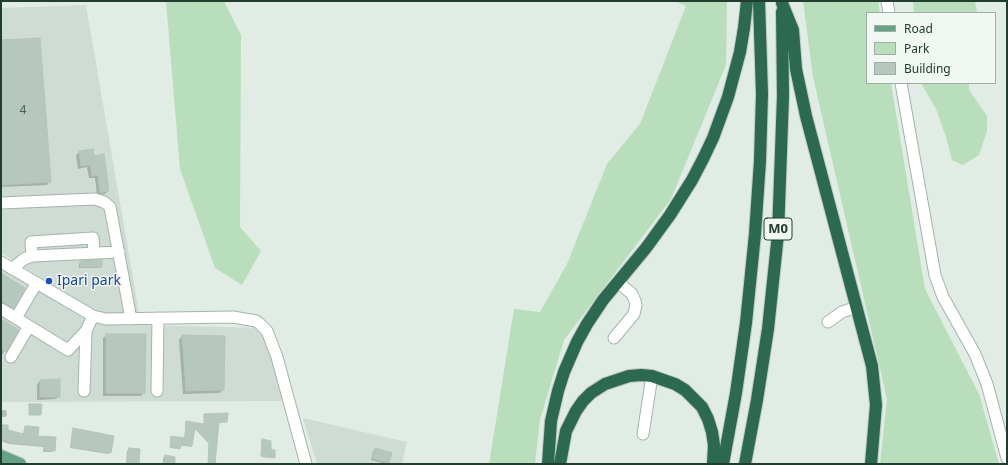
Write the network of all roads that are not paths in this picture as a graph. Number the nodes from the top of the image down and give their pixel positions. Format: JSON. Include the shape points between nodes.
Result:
{"nodes":[{"id":1,"x":747,"y":1,"type":"edge"},
{"id":2,"x":759,"y":1,"type":"edge"},
{"id":3,"x":887,"y":1,"type":"edge"},
{"id":4,"x":782,"y":2,"type":"edge"},
{"id":5,"x":889,"y":12,"type":"edge"},
{"id":6,"x":901,"y":84,"type":"edge"},
{"id":7,"x":1,"y":203,"type":"edge"},
{"id":8,"x":119,"y":252,"type":"junction"},
{"id":9,"x":1,"y":262,"type":"edge"},
{"id":10,"x":12,"y":269,"type":"junction"},
{"id":11,"x":618,"y":282,"type":"junction"},
{"id":12,"x":36,"y":284,"type":"junction"},
{"id":13,"x":858,"y":307,"type":"junction"},
{"id":14,"x":1,"y":309,"type":"edge"},
{"id":15,"x":93,"y":316,"type":"junction"},
{"id":16,"x":16,"y":318,"type":"junction"},
{"id":17,"x":158,"y":318,"type":"junction"},
{"id":18,"x":131,"y":319,"type":"junction"},
{"id":19,"x":828,"y":322,"type":"dead end"},
{"id":20,"x":29,"y":326,"type":"junction"},
{"id":21,"x":86,"y":330,"type":"junction"},
{"id":22,"x":614,"y":338,"type":"dead end"},
{"id":23,"x":11,"y":357,"type":"dead end"},
{"id":24,"x":652,"y":376,"type":"junction"},
{"id":25,"x":84,"y":391,"type":"dead end"},
{"id":26,"x":156,"y":391,"type":"dead end"},
{"id":27,"x":643,"y":434,"type":"dead end"},
{"id":28,"x":1,"y":456,"type":"edge"},
{"id":29,"x":1007,"y":458,"type":"edge"},
{"id":30,"x":746,"y":459,"type":"edge"},
{"id":31,"x":20,"y":464,"type":"edge"},
{"id":32,"x":306,"y":464,"type":"edge"},
{"id":33,"x":548,"y":464,"type":"edge"},
{"id":34,"x":560,"y":464,"type":"edge"},
{"id":35,"x":713,"y":464,"type":"edge"},
{"id":36,"x":723,"y":464,"type":"edge"},
{"id":37,"x":871,"y":464,"type":"edge"}],
"edges":[{"from":1,"to":11,"type":"highway","via":[[735,74],[721,117],[703,159],[664,225]]},
{"from":2,"to":36,"type":"highway","number":"M0","via":[[762,94],[755,234],[746,323]]},
{"from":3,"to":5,"type":"street"},
{"from":4,"to":13,"type":"highway","via":[[793,30],[796,69],[806,116]]},
{"from":4,"to":30,"type":"highway","number":"M0","via":[[783,96],[778,234],[768,329]]},
{"from":6,"to":29,"type":"street","via":[[935,275],[943,297],[975,354],[987,384]]},
{"from":7,"to":8,"type":"street","via":[[95,199],[104,202],[110,207]]},
{"from":8,"to":10,"type":"street","via":[[94,253],[94,238],[31,242],[32,256]]},
{"from":8,"to":18,"type":"street"},
{"from":9,"to":10,"type":"street"},
{"from":10,"to":12,"type":"street"},
{"from":11,"to":22,"type":"street","via":[[632,294],[636,305],[634,314]]},
{"from":11,"to":33,"type":"highway","via":[[587,324],[570,356],[551,421]]},
{"from":12,"to":15,"type":"street"},
{"from":12,"to":16,"type":"street"},
{"from":13,"to":19,"type":"street","via":[[842,312]]},
{"from":13,"to":37,"type":"highway","via":[[874,385],[875,424]]},
{"from":14,"to":16,"type":"street"},
{"from":15,"to":18,"type":"street"},
{"from":15,"to":21,"type":"street"},
{"from":16,"to":20,"type":"street"},
{"from":17,"to":18,"type":"street"},
{"from":17,"to":26,"type":"street"},
{"from":17,"to":32,"type":"street","via":[[240,317],[264,326],[277,357]]},
{"from":20,"to":21,"type":"street","via":[[68,350]]},
{"from":20,"to":23,"type":"street"},
{"from":21,"to":25,"type":"street"},
{"from":24,"to":27,"type":"street"},
{"from":24,"to":34,"type":"highway","via":[[629,376],[616,380],[596,390],[583,401],[566,431]]},
{"from":24,"to":35,"type":"highway","via":[[685,390],[702,407],[712,432]]},
{"from":28,"to":31,"type":"main road"}]}
